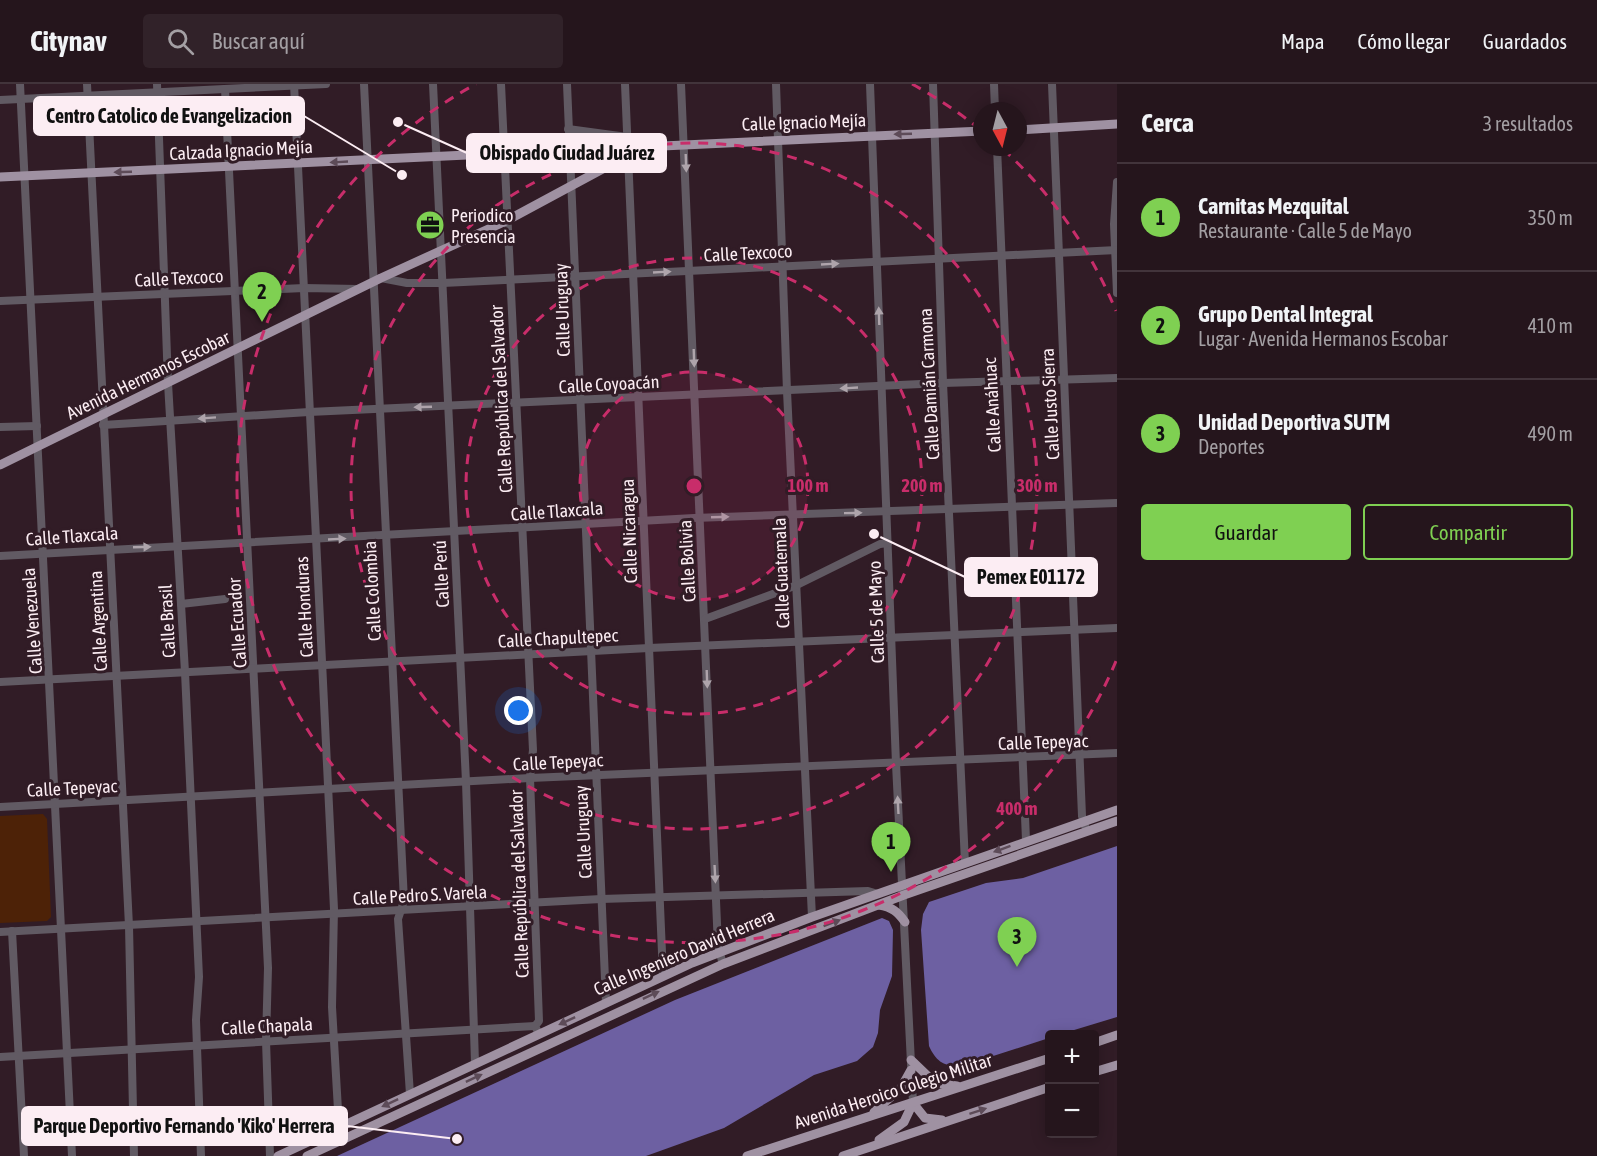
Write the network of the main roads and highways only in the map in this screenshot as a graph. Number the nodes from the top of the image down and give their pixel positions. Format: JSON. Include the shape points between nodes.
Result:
{"nodes":[{"id":1,"x":1117,"y":124,"type":"edge"},
{"id":2,"x":1027,"y":129,"type":"edge"},
{"id":3,"x":973,"y":131,"type":"edge"},
{"id":4,"x":628,"y":148,"type":"junction"},
{"id":5,"x":0,"y":177,"type":"edge"},
{"id":6,"x":0,"y":465,"type":"edge"},
{"id":7,"x":1117,"y":810,"type":"edge"},
{"id":8,"x":1117,"y":821,"type":"edge"},
{"id":9,"x":1085,"y":826,"type":"junction"},
{"id":10,"x":879,"y":905,"type":"junction"},
{"id":11,"x":905,"y":922,"type":"road end"},
{"id":12,"x":1117,"y":1035,"type":"edge"},
{"id":13,"x":1099,"y":1042,"type":"edge"},
{"id":14,"x":1045,"y":1060,"type":"edge"},
{"id":15,"x":1117,"y":1065,"type":"edge"},
{"id":16,"x":1099,"y":1071,"type":"edge"},
{"id":17,"x":962,"y":1087,"type":"junction"},
{"id":18,"x":1045,"y":1089,"type":"edge"},
{"id":19,"x":913,"y":1103,"type":"junction"},
{"id":20,"x":866,"y":1117,"type":"junction"},
{"id":21,"x":948,"y":1121,"type":"junction"},
{"id":22,"x":869,"y":1147,"type":"junction"},
{"id":23,"x":278,"y":1156,"type":"edge"},
{"id":24,"x":307,"y":1156,"type":"edge"},
{"id":25,"x":747,"y":1156,"type":"edge"},
{"id":26,"x":843,"y":1156,"type":"edge"}],
"edges":[{"from":1,"to":2,"type":"main road"},
{"from":3,"to":4,"type":"main road","name":"Calle Ignacio Mejía","one_way":true},
{"from":4,"to":5,"type":"main road","name":"Calzada Ignacio Mejía","one_way":true},
{"from":4,"to":6,"type":"main road","name":"Avenida Hermanos Escobar","via":[[610,165],[506,221],[168,383],[103,421]]},
{"from":7,"to":9,"type":"main road","name":"Calle Ingeniero David Herrera"},
{"from":8,"to":9,"type":"main road","name":"Calle Ingeniero David Herrera"},
{"from":9,"to":10,"type":"main road","name":"Calle Ingeniero David Herrera"},
{"from":9,"to":23,"type":"main road","name":"Calle Ingeniero David Herrera","one_way":true,"via":[[1026,840],[663,976],[537,1030]]},
{"from":10,"to":11,"type":"main road","via":[[899,913]]},
{"from":24,"to":10,"type":"main road","name":"Calle Ingeniero David Herrera","one_way":true,"via":[[723,964]]},
{"from":12,"to":13,"type":"main road"},
{"from":14,"to":17,"type":"main road","name":"Avenida Heroico Colegio Militar"},
{"from":15,"to":16,"type":"main road"},
{"from":17,"to":19,"type":"main road","name":"Avenida Heroico Colegio Militar"},
{"from":17,"to":20,"type":"main road","via":[[935,1083],[911,1065],[901,1088]]},
{"from":21,"to":18,"type":"main road","one_way":true},
{"from":19,"to":20,"type":"main road","name":"Avenida Heroico Colegio Militar"},
{"from":19,"to":21,"type":"main road","via":[[925,1118]]},
{"from":19,"to":22,"type":"main road","via":[[904,1122]]},
{"from":20,"to":25,"type":"main road","name":"Avenida Heroico Colegio Militar"},
{"from":21,"to":22,"type":"main road"},
{"from":22,"to":26,"type":"main road"}]}
